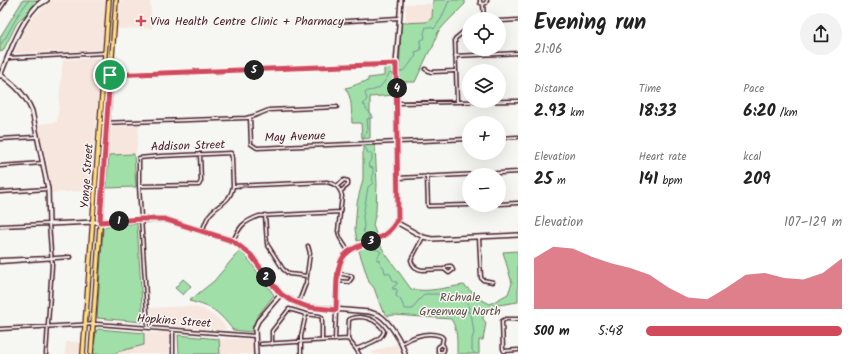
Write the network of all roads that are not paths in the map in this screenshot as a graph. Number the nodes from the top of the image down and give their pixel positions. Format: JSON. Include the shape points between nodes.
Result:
{"nodes":[{"id":1,"x":6,"y":0,"type":"edge"},
{"id":2,"x":43,"y":0,"type":"edge"},
{"id":3,"x":47,"y":0,"type":"edge"},
{"id":4,"x":109,"y":0,"type":"edge"},
{"id":5,"x":116,"y":0,"type":"edge"},
{"id":6,"x":401,"y":0,"type":"edge"},
{"id":7,"x":480,"y":0,"type":"edge"},
{"id":8,"x":487,"y":0,"type":"edge"},
{"id":9,"x":483,"y":4,"type":"junction"},
{"id":10,"x":39,"y":5,"type":"junction"},
{"id":11,"x":0,"y":9,"type":"edge"},
{"id":12,"x":484,"y":12,"type":"edge"},
{"id":13,"x":399,"y":18,"type":"junction"},
{"id":14,"x":518,"y":20,"type":"edge"},
{"id":15,"x":506,"y":21,"type":"edge"},
{"id":16,"x":332,"y":22,"type":"dead end"},
{"id":17,"x":462,"y":34,"type":"edge"},
{"id":18,"x":106,"y":53,"type":"junction"},
{"id":19,"x":518,"y":53,"type":"edge"},
{"id":20,"x":456,"y":56,"type":"junction"},
{"id":21,"x":8,"y":58,"type":"junction"},
{"id":22,"x":396,"y":64,"type":"junction"},
{"id":23,"x":425,"y":69,"type":"dead end"},
{"id":24,"x":455,"y":71,"type":"junction"},
{"id":25,"x":0,"y":75,"type":"edge"},
{"id":26,"x":110,"y":75,"type":"junction"},
{"id":27,"x":518,"y":101,"type":"edge"},
{"id":28,"x":457,"y":102,"type":"junction"},
{"id":29,"x":397,"y":103,"type":"junction"},
{"id":30,"x":337,"y":107,"type":"dead end"},
{"id":31,"x":250,"y":117,"type":"junction"},
{"id":32,"x":101,"y":123,"type":"junction"},
{"id":33,"x":107,"y":123,"type":"junction"},
{"id":34,"x":36,"y":137,"type":"junction"},
{"id":35,"x":518,"y":137,"type":"edge"},
{"id":36,"x":506,"y":138,"type":"edge"},
{"id":37,"x":0,"y":139,"type":"edge"},
{"id":38,"x":462,"y":139,"type":"edge"},
{"id":39,"x":397,"y":142,"type":"junction"},
{"id":40,"x":200,"y":154,"type":"junction"},
{"id":41,"x":42,"y":163,"type":"junction"},
{"id":42,"x":0,"y":166,"type":"edge"},
{"id":43,"x":518,"y":172,"type":"edge"},
{"id":44,"x":428,"y":176,"type":"junction"},
{"id":45,"x":398,"y":178,"type":"junction"},
{"id":46,"x":139,"y":186,"type":"junction"},
{"id":47,"x":233,"y":186,"type":"junction"},
{"id":48,"x":337,"y":186,"type":"junction"},
{"id":49,"x":48,"y":189,"type":"junction"},
{"id":50,"x":341,"y":191,"type":"junction"},
{"id":51,"x":0,"y":192,"type":"edge"},
{"id":52,"x":518,"y":203,"type":"edge"},
{"id":53,"x":506,"y":204,"type":"edge"},
{"id":54,"x":462,"y":205,"type":"edge"},
{"id":55,"x":340,"y":212,"type":"junction"},
{"id":56,"x":265,"y":215,"type":"junction"},
{"id":57,"x":141,"y":219,"type":"junction"},
{"id":58,"x":94,"y":222,"type":"junction"},
{"id":59,"x":100,"y":222,"type":"junction"},
{"id":60,"x":396,"y":222,"type":"junction"},
{"id":61,"x":49,"y":224,"type":"junction"},
{"id":62,"x":0,"y":226,"type":"edge"},
{"id":63,"x":202,"y":231,"type":"junction"},
{"id":64,"x":518,"y":235,"type":"edge"},
{"id":65,"x":423,"y":237,"type":"junction"},
{"id":66,"x":479,"y":237,"type":"junction"},
{"id":67,"x":233,"y":241,"type":"junction"},
{"id":68,"x":308,"y":246,"type":"dead end"},
{"id":69,"x":349,"y":252,"type":"junction"},
{"id":70,"x":70,"y":257,"type":"dead end"},
{"id":71,"x":51,"y":258,"type":"junction"},
{"id":72,"x":0,"y":261,"type":"edge"},
{"id":73,"x":444,"y":269,"type":"dead end"},
{"id":74,"x":338,"y":273,"type":"junction"},
{"id":75,"x":307,"y":276,"type":"junction"},
{"id":76,"x":338,"y":281,"type":"junction"},
{"id":77,"x":493,"y":282,"type":"dead end"},
{"id":78,"x":281,"y":294,"type":"junction"},
{"id":79,"x":298,"y":304,"type":"junction"},
{"id":80,"x":336,"y":310,"type":"junction"},
{"id":81,"x":306,"y":314,"type":"junction"},
{"id":82,"x":518,"y":319,"type":"edge"},
{"id":83,"x":86,"y":324,"type":"junction"},
{"id":84,"x":93,"y":324,"type":"junction"},
{"id":85,"x":48,"y":327,"type":"junction"},
{"id":86,"x":148,"y":328,"type":"junction"},
{"id":87,"x":0,"y":329,"type":"edge"},
{"id":88,"x":172,"y":330,"type":"junction"},
{"id":89,"x":255,"y":336,"type":"junction"},
{"id":90,"x":348,"y":339,"type":"junction"},
{"id":91,"x":322,"y":340,"type":"junction"},
{"id":92,"x":335,"y":340,"type":"junction"},
{"id":93,"x":301,"y":341,"type":"junction"},
{"id":94,"x":402,"y":343,"type":"junction"},
{"id":95,"x":260,"y":344,"type":"dead end"},
{"id":96,"x":272,"y":344,"type":"junction"},
{"id":97,"x":442,"y":344,"type":"dead end"},
{"id":98,"x":356,"y":349,"type":"junction"},
{"id":99,"x":518,"y":350,"type":"edge"},
{"id":100,"x":46,"y":354,"type":"edge"},
{"id":101,"x":83,"y":354,"type":"edge"},
{"id":102,"x":90,"y":354,"type":"edge"},
{"id":103,"x":173,"y":354,"type":"edge"},
{"id":104,"x":256,"y":354,"type":"edge"},
{"id":105,"x":301,"y":354,"type":"edge"},
{"id":106,"x":359,"y":354,"type":"edge"},
{"id":107,"x":405,"y":354,"type":"edge"}],
"edges":[{"from":1,"to":11,"type":"street"},
{"from":2,"to":10,"type":"street"},
{"from":3,"to":10,"type":"street"},
{"from":4,"to":18,"type":"main road","name":"Yonge Street"},
{"from":5,"to":26,"type":"main road","name":"Yonge Street"},
{"from":6,"to":13,"type":"street"},
{"from":7,"to":9,"type":"street"},
{"from":8,"to":9,"type":"street"},
{"from":9,"to":12,"type":"street"},
{"from":10,"to":21,"type":"street","via":[[22,26]]},
{"from":13,"to":16,"type":"street"},
{"from":13,"to":22,"type":"street"},
{"from":14,"to":15,"type":"street"},
{"from":17,"to":20,"type":"street","via":[[455,39]]},
{"from":18,"to":21,"type":"street"},
{"from":18,"to":32,"type":"main road","name":"Yonge Street"},
{"from":19,"to":20,"type":"street"},
{"from":20,"to":24,"type":"street"},
{"from":21,"to":25,"type":"street"},
{"from":22,"to":26,"type":"street"},
{"from":22,"to":29,"type":"street"},
{"from":23,"to":24,"type":"street","via":[[431,72]]},
{"from":24,"to":28,"type":"street"},
{"from":25,"to":34,"type":"street","via":[[26,97],[32,111]]},
{"from":26,"to":33,"type":"main road","name":"Yonge Street"},
{"from":27,"to":28,"type":"street"},
{"from":28,"to":29,"type":"street"},
{"from":29,"to":39,"type":"street"},
{"from":30,"to":31,"type":"street","via":[[269,110]]},
{"from":31,"to":33,"type":"street"},
{"from":31,"to":39,"type":"street","name":"May Avenue","via":[[250,142],[256,148]]},
{"from":32,"to":33,"type":"street"},
{"from":32,"to":58,"type":"main road","name":"Yonge Street"},
{"from":33,"to":59,"type":"main road","name":"Yonge Street"},
{"from":34,"to":37,"type":"street"},
{"from":34,"to":41,"type":"street"},
{"from":35,"to":36,"type":"street"},
{"from":38,"to":39,"type":"street","name":"May Avenue"},
{"from":39,"to":45,"type":"street"},
{"from":40,"to":46,"type":"street","name":"Addison Street","via":[[140,157]]},
{"from":40,"to":46,"type":"street","via":[[199,185]]},
{"from":40,"to":47,"type":"street","name":"Addison Street","via":[[232,154]]},
{"from":41,"to":42,"type":"street"},
{"from":41,"to":49,"type":"street"},
{"from":43,"to":44,"type":"street"},
{"from":44,"to":45,"type":"street"},
{"from":44,"to":54,"type":"street","via":[[428,206]]},
{"from":45,"to":60,"type":"street","via":[[399,212]]},
{"from":46,"to":57,"type":"street","name":"Addison Street"},
{"from":47,"to":48,"type":"street","via":[[322,182]]},
{"from":47,"to":63,"type":"street","via":[[232,194],[210,214]]},
{"from":48,"to":50,"type":"street"},
{"from":48,"to":50,"type":"street","via":[[344,180],[348,181],[348,185]]},
{"from":49,"to":51,"type":"street"},
{"from":49,"to":61,"type":"street"},
{"from":50,"to":55,"type":"street"},
{"from":52,"to":53,"type":"street"},
{"from":55,"to":56,"type":"street"},
{"from":55,"to":69,"type":"street","via":[[339,234]]},
{"from":56,"to":67,"type":"street","via":[[250,220],[238,229]]},
{"from":56,"to":75,"type":"street","via":[[267,244],[283,269],[289,274]]},
{"from":57,"to":59,"type":"street"},
{"from":57,"to":63,"type":"street","via":[[164,219]]},
{"from":57,"to":86,"type":"street","name":"Addison Street"},
{"from":58,"to":59,"type":"street"},
{"from":58,"to":61,"type":"street"},
{"from":58,"to":83,"type":"main road","name":"Yonge Street"},
{"from":59,"to":84,"type":"main road","name":"Yonge Street"},
{"from":60,"to":65,"type":"street"},
{"from":60,"to":69,"type":"street","via":[[384,235]]},
{"from":61,"to":62,"type":"street"},
{"from":61,"to":71,"type":"street"},
{"from":63,"to":67,"type":"street"},
{"from":64,"to":66,"type":"street"},
{"from":65,"to":66,"type":"street"},
{"from":65,"to":73,"type":"street","via":[[411,260],[412,263],[418,270]]},
{"from":66,"to":77,"type":"street","via":[[481,278]]},
{"from":67,"to":78,"type":"street","via":[[251,255]]},
{"from":68,"to":75,"type":"street","via":[[310,253]]},
{"from":69,"to":74,"type":"street","via":[[342,258]]},
{"from":70,"to":71,"type":"street"},
{"from":71,"to":72,"type":"street"},
{"from":71,"to":85,"type":"street"},
{"from":74,"to":76,"type":"street"},
{"from":74,"to":76,"type":"street","via":[[349,274],[352,278],[349,282]]},
{"from":75,"to":79,"type":"street"},
{"from":76,"to":80,"type":"street"},
{"from":78,"to":79,"type":"street"},
{"from":78,"to":89,"type":"street","via":[[258,321]]},
{"from":79,"to":80,"type":"street"},
{"from":80,"to":92,"type":"street"},
{"from":80,"to":94,"type":"street","via":[[379,315]]},
{"from":81,"to":91,"type":"street","via":[[322,318]]},
{"from":81,"to":93,"type":"street"},
{"from":81,"to":96,"type":"street","via":[[288,310],[272,330]]},
{"from":82,"to":99,"type":"street","via":[[502,321],[503,349]]},
{"from":83,"to":84,"type":"street","name":"Hopkins Street"},
{"from":83,"to":85,"type":"street","name":"Hopkins Street"},
{"from":83,"to":101,"type":"main road","name":"Yonge Street"},
{"from":84,"to":86,"type":"street","name":"Hopkins Street"},
{"from":84,"to":102,"type":"main road","name":"Yonge Street"},
{"from":85,"to":87,"type":"street","name":"Hopkins Street"},
{"from":85,"to":100,"type":"street"},
{"from":86,"to":88,"type":"street","name":"Hopkins Street"},
{"from":88,"to":89,"type":"street","name":"Hopkins Street"},
{"from":88,"to":103,"type":"street"},
{"from":89,"to":104,"type":"street"},
{"from":90,"to":92,"type":"street"},
{"from":90,"to":98,"type":"street"},
{"from":90,"to":98,"type":"street","via":[[350,318],[366,318],[381,326],[384,333],[380,338]]},
{"from":91,"to":92,"type":"street"},
{"from":91,"to":93,"type":"street"},
{"from":93,"to":96,"type":"street"},
{"from":93,"to":105,"type":"street"},
{"from":94,"to":97,"type":"street","via":[[414,336],[432,334],[441,336]]},
{"from":94,"to":107,"type":"street"},
{"from":95,"to":96,"type":"street"},
{"from":98,"to":106,"type":"street"}]}
